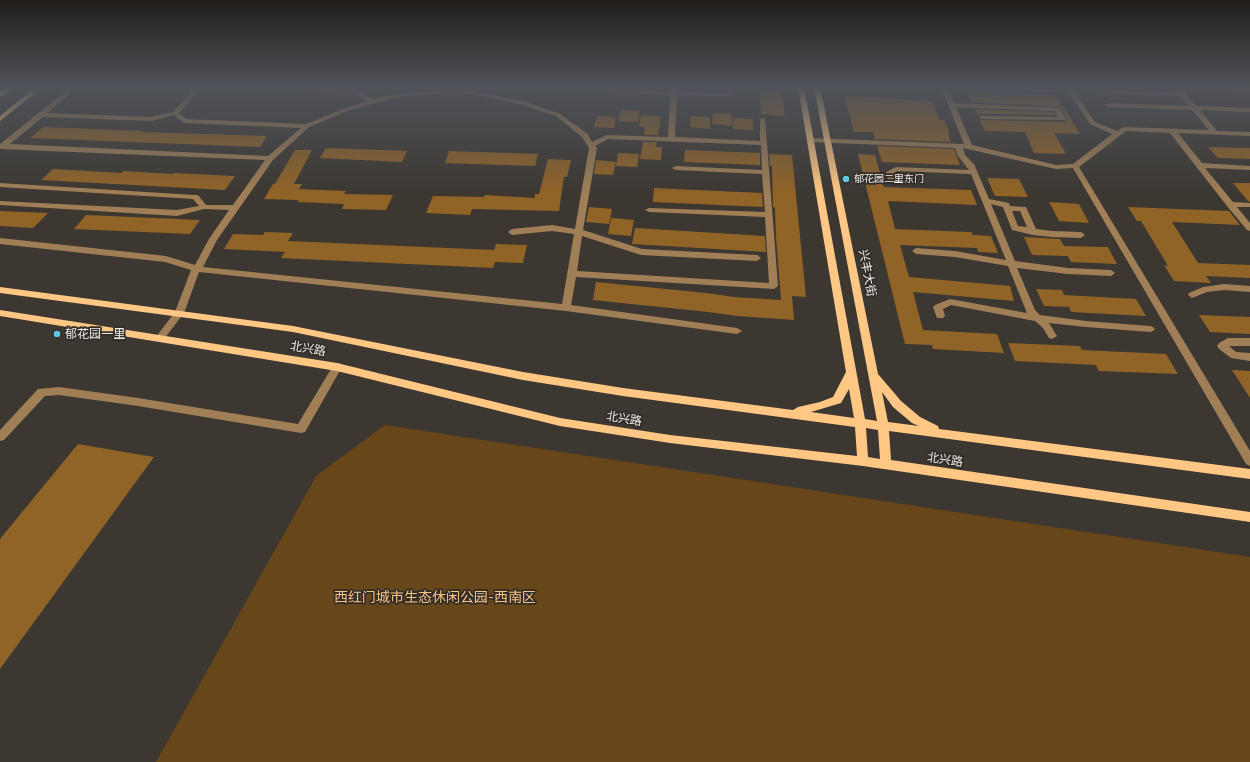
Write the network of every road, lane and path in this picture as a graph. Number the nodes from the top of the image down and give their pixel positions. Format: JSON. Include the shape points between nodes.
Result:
{"nodes":[{"id":1,"x":32,"y":123,"type":"edge"},
{"id":2,"x":222,"y":123,"type":"edge"},
{"id":3,"x":315,"y":123,"type":"edge"},
{"id":4,"x":568,"y":123,"type":"edge"},
{"id":5,"x":672,"y":123,"type":"edge"},
{"id":6,"x":763,"y":123,"type":"edge"},
{"id":7,"x":808,"y":123,"type":"edge"},
{"id":8,"x":824,"y":123,"type":"edge"},
{"id":9,"x":959,"y":123,"type":"edge"},
{"id":10,"x":1092,"y":123,"type":"edge"},
{"id":11,"x":1206,"y":123,"type":"edge"},
{"id":12,"x":307,"y":126,"type":"junction"},
{"id":13,"x":1172,"y":132,"type":"junction"},
{"id":14,"x":1215,"y":133,"type":"junction"},
{"id":15,"x":1117,"y":134,"type":"junction"},
{"id":16,"x":1250,"y":134,"type":"edge"},
{"id":17,"x":671,"y":139,"type":"junction"},
{"id":18,"x":811,"y":140,"type":"junction"},
{"id":19,"x":828,"y":140,"type":"junction"},
{"id":20,"x":764,"y":143,"type":"junction"},
{"id":21,"x":591,"y":145,"type":"junction"},
{"id":22,"x":958,"y":145,"type":"junction"},
{"id":23,"x":969,"y":146,"type":"junction"},
{"id":24,"x":2,"y":147,"type":"edge"},
{"id":25,"x":270,"y":158,"type":"junction"},
{"id":26,"x":1199,"y":165,"type":"junction"},
{"id":27,"x":1075,"y":166,"type":"junction"},
{"id":28,"x":676,"y":168,"type":"dead end"},
{"id":29,"x":1250,"y":168,"type":"edge"},
{"id":30,"x":766,"y":172,"type":"junction"},
{"id":31,"x":974,"y":172,"type":"junction"},
{"id":32,"x":892,"y":180,"type":"dead end"},
{"id":33,"x":0,"y":185,"type":"edge"},
{"id":34,"x":986,"y":200,"type":"junction"},
{"id":35,"x":0,"y":203,"type":"edge"},
{"id":36,"x":1230,"y":204,"type":"junction"},
{"id":37,"x":1250,"y":205,"type":"edge"},
{"id":38,"x":204,"y":206,"type":"junction"},
{"id":39,"x":235,"y":208,"type":"junction"},
{"id":40,"x":1007,"y":208,"type":"junction"},
{"id":41,"x":649,"y":210,"type":"dead end"},
{"id":42,"x":769,"y":215,"type":"junction"},
{"id":43,"x":1246,"y":218,"type":"edge"},
{"id":44,"x":1250,"y":228,"type":"edge"},
{"id":45,"x":512,"y":232,"type":"dead end"},
{"id":46,"x":579,"y":232,"type":"junction"},
{"id":47,"x":1034,"y":232,"type":"junction"},
{"id":48,"x":1081,"y":235,"type":"dead end"},
{"id":49,"x":0,"y":241,"type":"edge"},
{"id":50,"x":916,"y":251,"type":"dead end"},
{"id":51,"x":757,"y":258,"type":"dead end"},
{"id":52,"x":1012,"y":264,"type":"junction"},
{"id":53,"x":197,"y":269,"type":"junction"},
{"id":54,"x":1111,"y":273,"type":"dead end"},
{"id":55,"x":572,"y":274,"type":"junction"},
{"id":56,"x":1250,"y":289,"type":"edge"},
{"id":57,"x":0,"y":290,"type":"edge"},
{"id":58,"x":1192,"y":295,"type":"dead end"},
{"id":59,"x":566,"y":308,"type":"junction"},
{"id":60,"x":0,"y":313,"type":"edge"},
{"id":61,"x":179,"y":313,"type":"junction"},
{"id":62,"x":940,"y":316,"type":"dead end"},
{"id":63,"x":1038,"y":318,"type":"junction"},
{"id":64,"x":1150,"y":328,"type":"dead end"},
{"id":65,"x":737,"y":331,"type":"dead end"},
{"id":66,"x":1052,"y":336,"type":"dead end"},
{"id":67,"x":161,"y":338,"type":"junction"},
{"id":68,"x":1250,"y":342,"type":"edge"},
{"id":69,"x":1250,"y":357,"type":"edge"},
{"id":70,"x":337,"y":367,"type":"junction"},
{"id":71,"x":851,"y":372,"type":"junction"},
{"id":72,"x":873,"y":375,"type":"junction"},
{"id":73,"x":790,"y":413,"type":"junction"},
{"id":74,"x":860,"y":422,"type":"junction"},
{"id":75,"x":883,"y":425,"type":"junction"},
{"id":76,"x":943,"y":433,"type":"junction"},
{"id":77,"x":0,"y":437,"type":"edge"},
{"id":78,"x":863,"y":461,"type":"junction"},
{"id":79,"x":1250,"y":461,"type":"edge"},
{"id":80,"x":886,"y":464,"type":"junction"},
{"id":81,"x":1250,"y":474,"type":"edge"},
{"id":82,"x":1250,"y":517,"type":"edge"}],
"edges":[{"from":1,"to":24,"type":"street"},
{"from":2,"to":12,"type":"street"},
{"from":3,"to":12,"type":"street"},
{"from":4,"to":21,"type":"street","via":[[585,136]]},
{"from":5,"to":17,"type":"street"},
{"from":6,"to":20,"type":"street"},
{"from":7,"to":18,"type":"main road"},
{"from":8,"to":19,"type":"main road","name":"兴丰大街"},
{"from":9,"to":23,"type":"street"},
{"from":10,"to":15,"type":"street"},
{"from":11,"to":14,"type":"street"},
{"from":12,"to":25,"type":"street"},
{"from":13,"to":14,"type":"street"},
{"from":13,"to":15,"type":"street","via":[[1124,129]]},
{"from":13,"to":26,"type":"street"},
{"from":14,"to":16,"type":"street"},
{"from":15,"to":27,"type":"street"},
{"from":17,"to":20,"type":"street"},
{"from":17,"to":21,"type":"street","via":[[607,137]]},
{"from":18,"to":19,"type":"street"},
{"from":18,"to":71,"type":"main road"},
{"from":19,"to":22,"type":"street"},
{"from":19,"to":72,"type":"main road","name":"兴丰大街"},
{"from":20,"to":30,"type":"street"},
{"from":21,"to":46,"type":"street","via":[[593,148]]},
{"from":22,"to":23,"type":"street"},
{"from":22,"to":31,"type":"street","via":[[962,156]]},
{"from":23,"to":27,"type":"street","via":[[1056,167]]},
{"from":24,"to":25,"type":"street"},
{"from":25,"to":39,"type":"street"},
{"from":26,"to":29,"type":"street"},
{"from":26,"to":36,"type":"street"},
{"from":27,"to":79,"type":"street"},
{"from":28,"to":30,"type":"street"},
{"from":30,"to":42,"type":"street"},
{"from":31,"to":32,"type":"street","via":[[896,169],[890,172]]},
{"from":31,"to":34,"type":"street"},
{"from":33,"to":38,"type":"street","via":[[195,197]]},
{"from":34,"to":40,"type":"street","via":[[1006,205]]},
{"from":34,"to":52,"type":"street"},
{"from":35,"to":38,"type":"street","via":[[177,213]]},
{"from":36,"to":37,"type":"street"},
{"from":36,"to":43,"type":"street"},
{"from":38,"to":39,"type":"street"},
{"from":39,"to":53,"type":"street","via":[[213,239]]},
{"from":40,"to":47,"type":"street","via":[[1015,228]]},
{"from":40,"to":47,"type":"street","via":[[1022,209]]},
{"from":41,"to":42,"type":"street"},
{"from":42,"to":55,"type":"street","via":[[774,286]]},
{"from":43,"to":44,"type":"street"},
{"from":45,"to":46,"type":"street","via":[[552,228]]},
{"from":46,"to":51,"type":"street","via":[[641,252]]},
{"from":46,"to":55,"type":"street"},
{"from":47,"to":48,"type":"street"},
{"from":49,"to":53,"type":"street","via":[[166,259]]},
{"from":50,"to":52,"type":"street","via":[[955,254]]},
{"from":52,"to":54,"type":"street"},
{"from":52,"to":63,"type":"street","via":[[1031,312]]},
{"from":53,"to":59,"type":"street"},
{"from":53,"to":61,"type":"street"},
{"from":55,"to":59,"type":"street"},
{"from":56,"to":58,"type":"street","via":[[1224,287],[1206,289]]},
{"from":57,"to":61,"type":"main road","name":"北兴路"},
{"from":59,"to":65,"type":"street"},
{"from":60,"to":67,"type":"main road","name":"北兴路"},
{"from":61,"to":67,"type":"street"},
{"from":61,"to":73,"type":"main road","name":"北兴路","via":[[309,332],[531,377],[623,392]]},
{"from":62,"to":63,"type":"street","via":[[938,307],[950,302]]},
{"from":63,"to":64,"type":"street"},
{"from":63,"to":66,"type":"street"},
{"from":67,"to":70,"type":"main road","name":"北兴路"},
{"from":68,"to":69,"type":"street","via":[[1228,342],[1222,346],[1234,355]]},
{"from":70,"to":77,"type":"street","via":[[301,429],[59,391],[42,392]]},
{"from":70,"to":78,"type":"main road","name":"北兴路","via":[[560,422],[670,439]]},
{"from":71,"to":73,"type":"main road","via":[[837,400]]},
{"from":71,"to":74,"type":"main road"},
{"from":72,"to":75,"type":"main road","name":"兴丰大街"},
{"from":72,"to":76,"type":"main road","via":[[897,404],[916,420]]},
{"from":73,"to":74,"type":"main road","name":"北兴路"},
{"from":74,"to":75,"type":"main road","name":"北兴路"},
{"from":74,"to":78,"type":"main road"},
{"from":75,"to":76,"type":"main road","name":"北兴路"},
{"from":75,"to":80,"type":"main road","name":"兴丰大街"},
{"from":76,"to":81,"type":"main road","name":"北兴路"},
{"from":78,"to":80,"type":"main road","name":"北兴路"},
{"from":80,"to":82,"type":"main road","name":"北兴路"}]}
